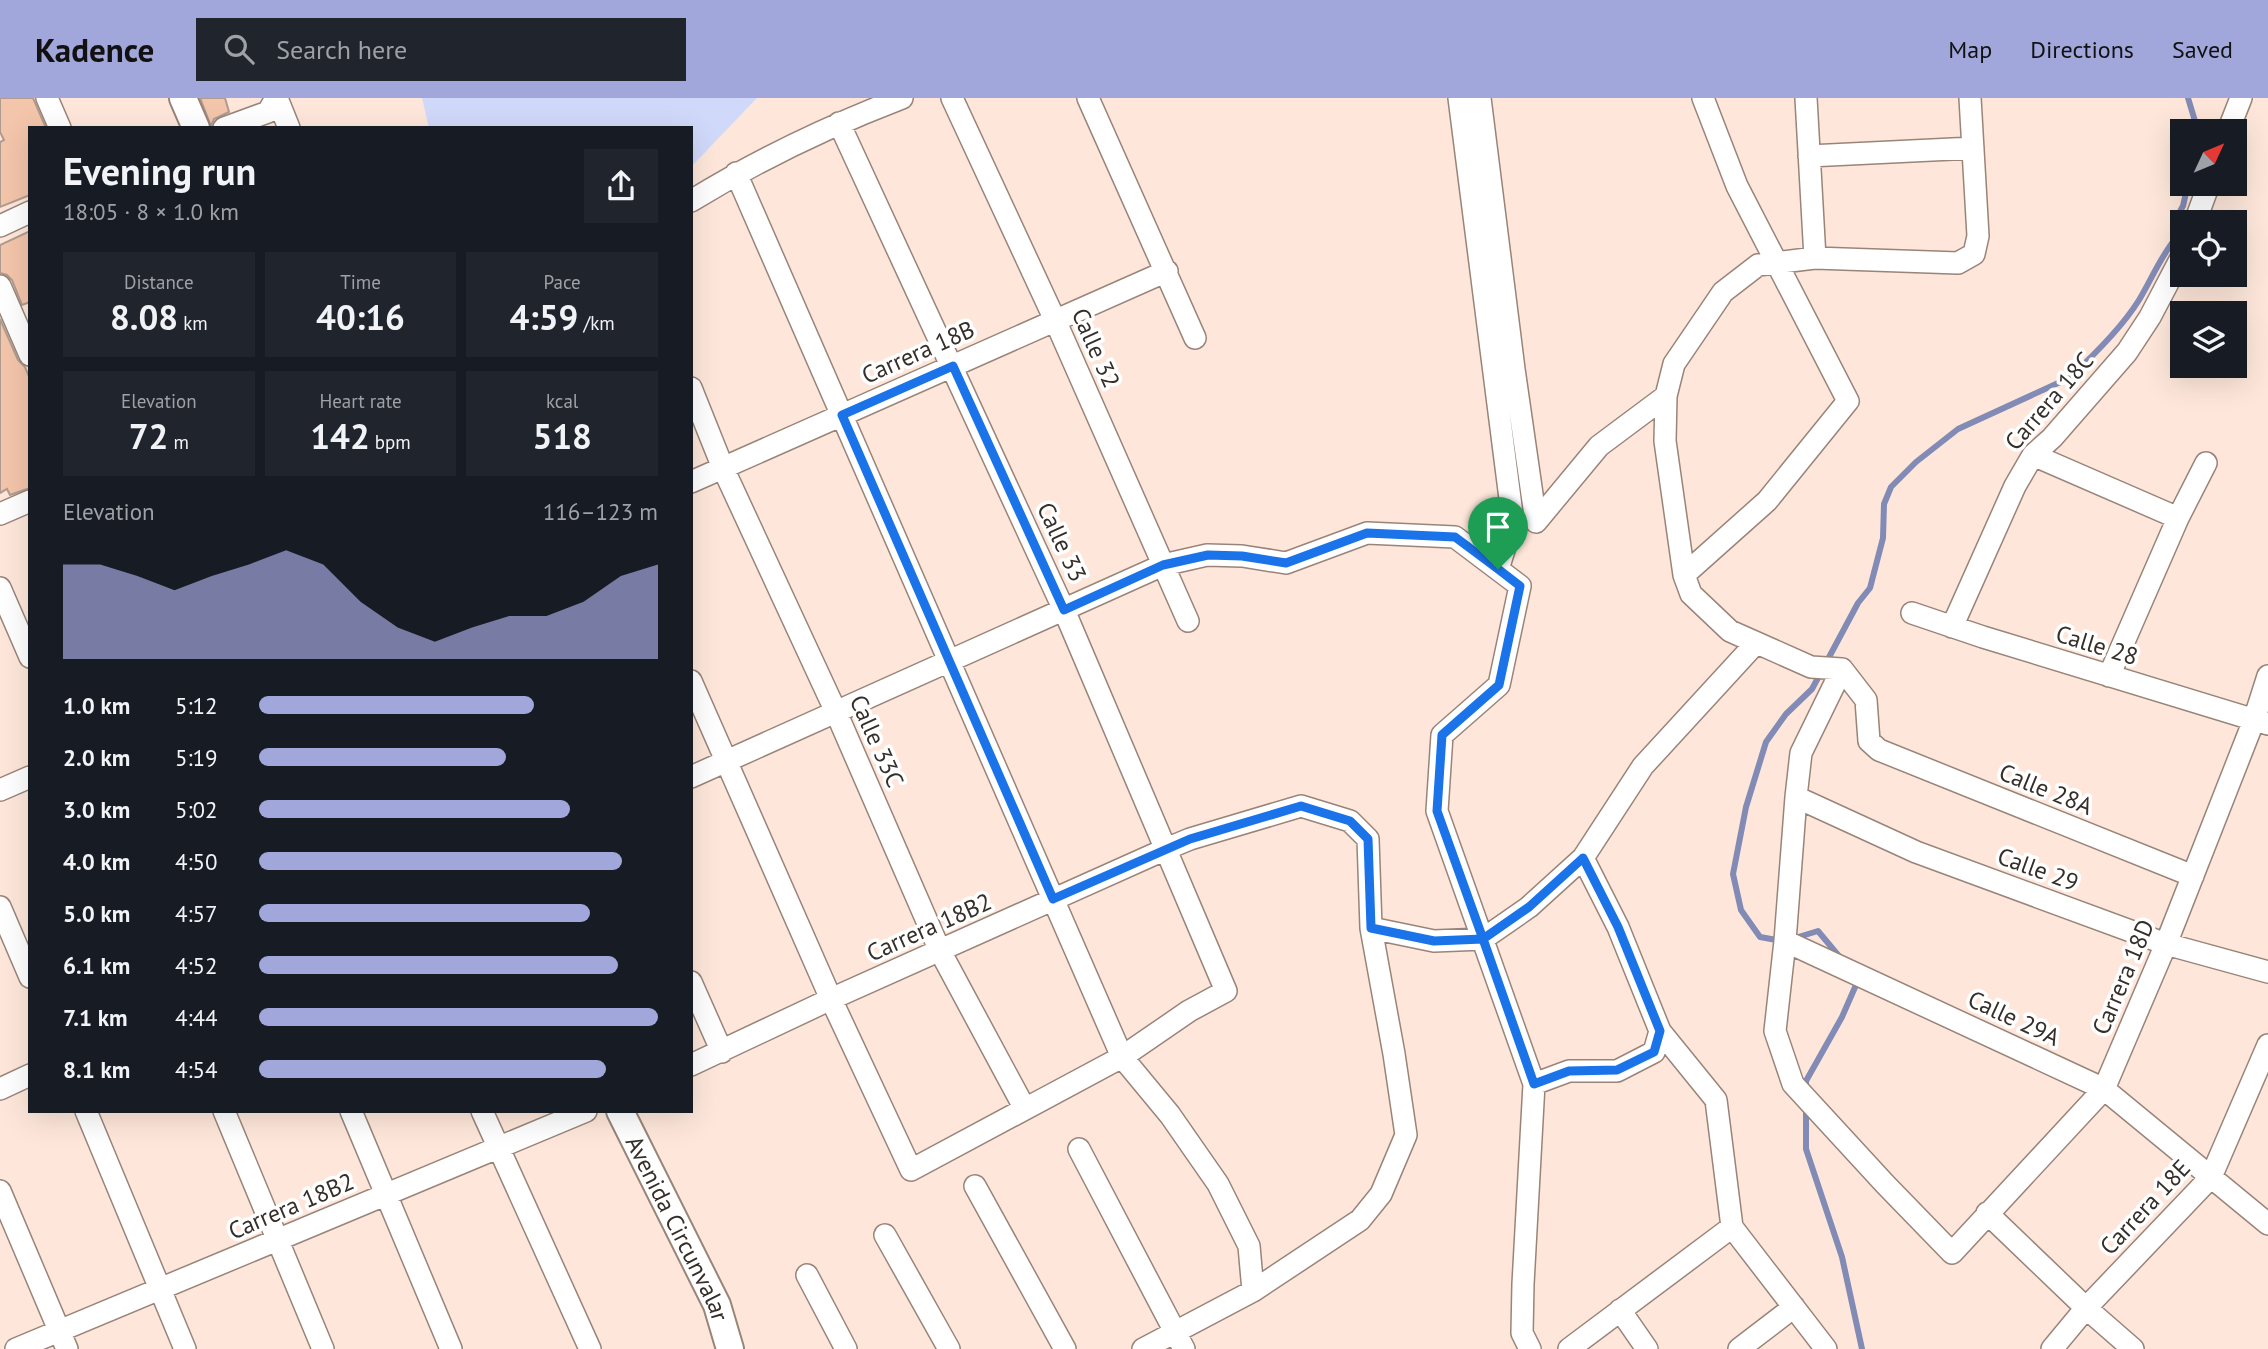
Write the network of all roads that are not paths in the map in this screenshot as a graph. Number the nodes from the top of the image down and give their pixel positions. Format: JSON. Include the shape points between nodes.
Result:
{"nodes":[{"id":1,"x":47,"y":98,"type":"edge"},
{"id":2,"x":183,"y":98,"type":"edge"},
{"id":3,"x":276,"y":98,"type":"edge"},
{"id":4,"x":902,"y":98,"type":"edge"},
{"id":5,"x":952,"y":98,"type":"edge"},
{"id":6,"x":1088,"y":98,"type":"edge"},
{"id":7,"x":1458,"y":98,"type":"edge"},
{"id":8,"x":1480,"y":98,"type":"edge"},
{"id":9,"x":1703,"y":98,"type":"edge"},
{"id":10,"x":1806,"y":98,"type":"edge"},
{"id":11,"x":1970,"y":98,"type":"edge"},
{"id":12,"x":2241,"y":98,"type":"edge"},
{"id":13,"x":867,"y":105,"type":"edge"},
{"id":14,"x":2233,"y":119,"type":"edge"},
{"id":15,"x":839,"y":123,"type":"junction"},
{"id":16,"x":59,"y":126,"type":"edge"},
{"id":17,"x":195,"y":126,"type":"edge"},
{"id":18,"x":230,"y":126,"type":"edge"},
{"id":19,"x":288,"y":126,"type":"edge"},
{"id":20,"x":1973,"y":148,"type":"junction"},
{"id":21,"x":1809,"y":156,"type":"junction"},
{"id":22,"x":736,"y":173,"type":"junction"},
{"id":23,"x":693,"y":200,"type":"edge"},
{"id":24,"x":28,"y":213,"type":"edge"},
{"id":25,"x":0,"y":226,"type":"edge"},
{"id":26,"x":1815,"y":258,"type":"junction"},
{"id":27,"x":1775,"y":263,"type":"junction"},
{"id":28,"x":1167,"y":271,"type":"junction"},
{"id":29,"x":2170,"y":279,"type":"edge"},
{"id":30,"x":0,"y":286,"type":"edge"},
{"id":31,"x":1055,"y":320,"type":"junction"},
{"id":32,"x":1195,"y":338,"type":"dead end"},
{"id":33,"x":28,"y":350,"type":"edge"},
{"id":34,"x":953,"y":366,"type":"junction"},
{"id":35,"x":693,"y":393,"type":"edge"},
{"id":36,"x":1666,"y":396,"type":"junction"},
{"id":37,"x":842,"y":415,"type":"junction"},
{"id":38,"x":2033,"y":455,"type":"junction"},
{"id":39,"x":2206,"y":463,"type":"dead end"},
{"id":40,"x":723,"y":468,"type":"junction"},
{"id":41,"x":693,"y":481,"type":"edge"},
{"id":42,"x":28,"y":502,"type":"edge"},
{"id":43,"x":0,"y":514,"type":"edge"},
{"id":44,"x":2178,"y":518,"type":"junction"},
{"id":45,"x":1163,"y":565,"type":"junction"},
{"id":46,"x":1498,"y":569,"type":"junction"},
{"id":47,"x":1684,"y":575,"type":"junction"},
{"id":48,"x":0,"y":588,"type":"edge"},
{"id":49,"x":1064,"y":610,"type":"junction"},
{"id":50,"x":1912,"y":613,"type":"dead end"},
{"id":51,"x":1188,"y":621,"type":"dead end"},
{"id":52,"x":1952,"y":626,"type":"junction"},
{"id":53,"x":1756,"y":643,"type":"junction"},
{"id":54,"x":28,"y":652,"type":"edge"},
{"id":55,"x":949,"y":661,"type":"junction"},
{"id":56,"x":1842,"y":669,"type":"junction"},
{"id":57,"x":2109,"y":676,"type":"junction"},
{"id":58,"x":2268,"y":676,"type":"edge"},
{"id":59,"x":693,"y":685,"type":"edge"},
{"id":60,"x":836,"y":712,"type":"junction"},
{"id":61,"x":2261,"y":722,"type":"edge"},
{"id":62,"x":727,"y":761,"type":"junction"},
{"id":63,"x":693,"y":776,"type":"edge"},
{"id":64,"x":28,"y":777,"type":"edge"},
{"id":65,"x":0,"y":790,"type":"edge"},
{"id":66,"x":1796,"y":797,"type":"junction"},
{"id":67,"x":1166,"y":849,"type":"junction"},
{"id":68,"x":1583,"y":858,"type":"junction"},
{"id":69,"x":2193,"y":876,"type":"junction"},
{"id":70,"x":1053,"y":899,"type":"junction"},
{"id":71,"x":0,"y":907,"type":"edge"},
{"id":72,"x":1371,"y":928,"type":"junction"},
{"id":73,"x":1483,"y":939,"type":"junction"},
{"id":74,"x":1785,"y":941,"type":"junction"},
{"id":75,"x":2166,"y":944,"type":"junction"},
{"id":76,"x":940,"y":951,"type":"junction"},
{"id":77,"x":28,"y":972,"type":"edge"},
{"id":78,"x":2268,"y":972,"type":"edge"},
{"id":79,"x":693,"y":987,"type":"edge"},
{"id":80,"x":831,"y":999,"type":"junction"},
{"id":81,"x":1660,"y":1031,"type":"junction"},
{"id":82,"x":2268,"y":1045,"type":"edge"},
{"id":83,"x":722,"y":1052,"type":"junction"},
{"id":84,"x":1122,"y":1057,"type":"junction"},
{"id":85,"x":693,"y":1064,"type":"edge"},
{"id":86,"x":28,"y":1076,"type":"edge"},
{"id":87,"x":1534,"y":1084,"type":"junction"},
{"id":88,"x":0,"y":1089,"type":"edge"},
{"id":89,"x":2104,"y":1089,"type":"junction"},
{"id":90,"x":1024,"y":1109,"type":"junction"},
{"id":91,"x":87,"y":1113,"type":"edge"},
{"id":92,"x":225,"y":1113,"type":"edge"},
{"id":93,"x":352,"y":1113,"type":"edge"},
{"id":94,"x":483,"y":1113,"type":"edge"},
{"id":95,"x":581,"y":1113,"type":"edge"},
{"id":96,"x":621,"y":1113,"type":"edge"},
{"id":97,"x":497,"y":1148,"type":"junction"},
{"id":98,"x":1079,"y":1149,"type":"dead end"},
{"id":99,"x":2211,"y":1177,"type":"junction"},
{"id":100,"x":975,"y":1185,"type":"dead end"},
{"id":101,"x":0,"y":1191,"type":"edge"},
{"id":102,"x":386,"y":1195,"type":"junction"},
{"id":103,"x":1987,"y":1213,"type":"junction"},
{"id":104,"x":2268,"y":1224,"type":"edge"},
{"id":105,"x":1732,"y":1227,"type":"junction"},
{"id":106,"x":885,"y":1235,"type":"dead end"},
{"id":107,"x":278,"y":1240,"type":"junction"},
{"id":108,"x":807,"y":1275,"type":"dead end"},
{"id":109,"x":160,"y":1289,"type":"junction"},
{"id":110,"x":1253,"y":1291,"type":"junction"},
{"id":111,"x":1794,"y":1307,"type":"junction"},
{"id":112,"x":2086,"y":1308,"type":"junction"},
{"id":113,"x":1620,"y":1310,"type":"junction"},
{"id":114,"x":63,"y":1340,"type":"edge"},
{"id":115,"x":1179,"y":1341,"type":"edge"},
{"id":116,"x":16,"y":1349,"type":"edge"},
{"id":117,"x":185,"y":1349,"type":"edge"},
{"id":118,"x":323,"y":1349,"type":"edge"},
{"id":119,"x":451,"y":1349,"type":"edge"},
{"id":120,"x":590,"y":1349,"type":"edge"},
{"id":121,"x":730,"y":1349,"type":"edge"},
{"id":122,"x":846,"y":1349,"type":"edge"},
{"id":123,"x":949,"y":1349,"type":"edge"},
{"id":124,"x":1065,"y":1349,"type":"edge"},
{"id":125,"x":1143,"y":1349,"type":"edge"},
{"id":126,"x":1530,"y":1349,"type":"edge"},
{"id":127,"x":1569,"y":1349,"type":"edge"},
{"id":128,"x":1647,"y":1349,"type":"edge"},
{"id":129,"x":1739,"y":1349,"type":"edge"},
{"id":130,"x":1826,"y":1349,"type":"edge"},
{"id":131,"x":2052,"y":1349,"type":"edge"},
{"id":132,"x":2133,"y":1349,"type":"edge"}],
"edges":[{"from":1,"to":16,"type":"street"},
{"from":2,"to":17,"type":"main road"},
{"from":3,"to":18,"type":"street","via":[[268,112]]},
{"from":3,"to":19,"type":"street"},
{"from":4,"to":13,"type":"street"},
{"from":5,"to":31,"type":"street","name":"Calle 32"},
{"from":6,"to":28,"type":"street"},
{"from":7,"to":46,"type":"street","via":[[1513,522]]},
{"from":8,"to":36,"type":"street","via":[[1536,522],[1599,446]]},
{"from":9,"to":27,"type":"street","via":[[1737,186]]},
{"from":10,"to":21,"type":"street"},
{"from":11,"to":20,"type":"street"},
{"from":12,"to":14,"type":"street"},
{"from":13,"to":15,"type":"street"},
{"from":15,"to":22,"type":"street"},
{"from":15,"to":34,"type":"street","name":"Calle 33"},
{"from":20,"to":21,"type":"street"},
{"from":20,"to":26,"type":"street","via":[[1978,236],[1974,254],[1958,263]]},
{"from":21,"to":26,"type":"street"},
{"from":22,"to":23,"type":"street"},
{"from":22,"to":37,"type":"street"},
{"from":24,"to":25,"type":"street"},
{"from":26,"to":27,"type":"street"},
{"from":27,"to":36,"type":"street","via":[[1758,265],[1723,292],[1674,364]]},
{"from":27,"to":47,"type":"street","via":[[1848,401],[1767,501]]},
{"from":28,"to":31,"type":"street","name":"Carrera 18B"},
{"from":28,"to":32,"type":"street"},
{"from":29,"to":38,"type":"street","name":"Carrera 18C","via":[[2127,352]]},
{"from":30,"to":33,"type":"street"},
{"from":31,"to":34,"type":"street","name":"Carrera 18B"},
{"from":31,"to":45,"type":"street","name":"Calle 32"},
{"from":34,"to":37,"type":"street","name":"Carrera 18B"},
{"from":34,"to":49,"type":"street","name":"Calle 33"},
{"from":35,"to":40,"type":"street","name":"Calle 33C"},
{"from":36,"to":47,"type":"street","via":[[1665,440]]},
{"from":37,"to":40,"type":"street","name":"Carrera 18B"},
{"from":37,"to":55,"type":"street"},
{"from":38,"to":44,"type":"street"},
{"from":38,"to":52,"type":"street","name":"Carrera 18C"},
{"from":39,"to":44,"type":"street"},
{"from":40,"to":41,"type":"street","name":"Carrera 18B"},
{"from":40,"to":60,"type":"street","name":"Calle 33C"},
{"from":42,"to":43,"type":"street"},
{"from":44,"to":57,"type":"street"},
{"from":45,"to":46,"type":"street","via":[[1208,555],[1286,563],[1367,533],[1455,537]]},
{"from":45,"to":49,"type":"street"},
{"from":45,"to":51,"type":"street","name":"Calle 32"},
{"from":46,"to":73,"type":"street","via":[[1520,586],[1499,685],[1442,735],[1437,811]]},
{"from":47,"to":53,"type":"street","via":[[1691,594],[1730,631]]},
{"from":48,"to":54,"type":"street"},
{"from":49,"to":55,"type":"street"},
{"from":49,"to":67,"type":"street","name":"Calle 33"},
{"from":50,"to":52,"type":"street","name":"Calle 28"},
{"from":52,"to":57,"type":"street","name":"Calle 28"},
{"from":53,"to":56,"type":"street","via":[[1811,667]]},
{"from":53,"to":68,"type":"street","via":[[1643,766]]},
{"from":55,"to":60,"type":"street"},
{"from":55,"to":70,"type":"street"},
{"from":56,"to":66,"type":"street","via":[[1801,753]]},
{"from":56,"to":69,"type":"street","name":"Calle 28A","via":[[1866,701],[1870,741],[1879,750]]},
{"from":57,"to":61,"type":"street","name":"Calle 28"},
{"from":58,"to":61,"type":"street","name":"Carrera 18D"},
{"from":59,"to":62,"type":"street"},
{"from":60,"to":62,"type":"street"},
{"from":60,"to":76,"type":"street","name":"Calle 33C"},
{"from":61,"to":69,"type":"street","name":"Carrera 18D"},
{"from":62,"to":63,"type":"street"},
{"from":62,"to":80,"type":"street"},
{"from":64,"to":65,"type":"street"},
{"from":66,"to":74,"type":"street"},
{"from":66,"to":75,"type":"street","name":"Calle 29","via":[[1916,852]]},
{"from":67,"to":70,"type":"street","name":"Carrera 18B2"},
{"from":67,"to":72,"type":"street","name":"Carrera 18B2","via":[[1301,806],[1350,821],[1368,839]]},
{"from":67,"to":84,"type":"street","name":"Calle 33","via":[[1226,990]]},
{"from":68,"to":73,"type":"street","via":[[1529,907]]},
{"from":68,"to":81,"type":"street","via":[[1618,927]]},
{"from":69,"to":75,"type":"street","name":"Carrera 18D"},
{"from":70,"to":76,"type":"street","name":"Carrera 18B2"},
{"from":70,"to":84,"type":"street"},
{"from":71,"to":77,"type":"street"},
{"from":72,"to":73,"type":"street","via":[[1434,941]]},
{"from":72,"to":110,"type":"street","name":"Carrera 18B2","via":[[1406,1135],[1381,1194],[1360,1220]]},
{"from":73,"to":87,"type":"street"},
{"from":74,"to":89,"type":"street","name":"Calle 29A"},
{"from":74,"to":103,"type":"street","name":"Carrera 18D","via":[[1775,1031],[1793,1084],[1952,1253]]},
{"from":75,"to":78,"type":"street","name":"Calle 29"},
{"from":75,"to":89,"type":"street","name":"Carrera 18D"},
{"from":76,"to":80,"type":"street","name":"Carrera 18B2"},
{"from":76,"to":90,"type":"street","name":"Calle 33C"},
{"from":79,"to":83,"type":"street"},
{"from":80,"to":83,"type":"street","name":"Carrera 18B2"},
{"from":80,"to":90,"type":"street","via":[[911,1170]]},
{"from":81,"to":87,"type":"street","via":[[1654,1052],[1617,1070],[1569,1071]]},
{"from":81,"to":105,"type":"street","via":[[1716,1100]]},
{"from":82,"to":99,"type":"street","name":"Carrera 18E"},
{"from":83,"to":85,"type":"street","name":"Carrera 18B2"},
{"from":84,"to":90,"type":"street"},
{"from":84,"to":110,"type":"street","via":[[1218,1184],[1249,1246]]},
{"from":86,"to":88,"type":"street"},
{"from":87,"to":126,"type":"street","via":[[1522,1333]]},
{"from":89,"to":99,"type":"street","name":"Calle 29A"},
{"from":89,"to":103,"type":"street","name":"Carrera 18D"},
{"from":91,"to":109,"type":"street"},
{"from":92,"to":107,"type":"street"},
{"from":93,"to":102,"type":"street"},
{"from":94,"to":97,"type":"street"},
{"from":95,"to":97,"type":"street","name":"Carrera 18B2"},
{"from":96,"to":121,"type":"main road","name":"Avenida Circunvalar","via":[[717,1305]]},
{"from":97,"to":102,"type":"street","name":"Carrera 18B2"},
{"from":97,"to":120,"type":"street"},
{"from":98,"to":115,"type":"street"},
{"from":99,"to":104,"type":"street","name":"Calle 29A"},
{"from":99,"to":112,"type":"street","name":"Carrera 18E"},
{"from":100,"to":124,"type":"street"},
{"from":101,"to":114,"type":"street"},
{"from":102,"to":107,"type":"street","name":"Carrera 18B2"},
{"from":102,"to":119,"type":"street"},
{"from":103,"to":112,"type":"street"},
{"from":105,"to":111,"type":"street"},
{"from":105,"to":113,"type":"street"},
{"from":106,"to":123,"type":"street"},
{"from":107,"to":109,"type":"street","name":"Carrera 18B2"},
{"from":107,"to":118,"type":"street"},
{"from":108,"to":122,"type":"street"},
{"from":109,"to":114,"type":"street","name":"Carrera 18B2"},
{"from":109,"to":117,"type":"street"},
{"from":110,"to":115,"type":"street","name":"Carrera 18B2"},
{"from":111,"to":129,"type":"street"},
{"from":111,"to":130,"type":"street"},
{"from":112,"to":131,"type":"street","name":"Carrera 18E"},
{"from":112,"to":132,"type":"street"},
{"from":113,"to":127,"type":"street"},
{"from":113,"to":128,"type":"street"},
{"from":114,"to":116,"type":"street","name":"Carrera 18B2"},
{"from":115,"to":125,"type":"street","name":"Carrera 18B2"}]}
